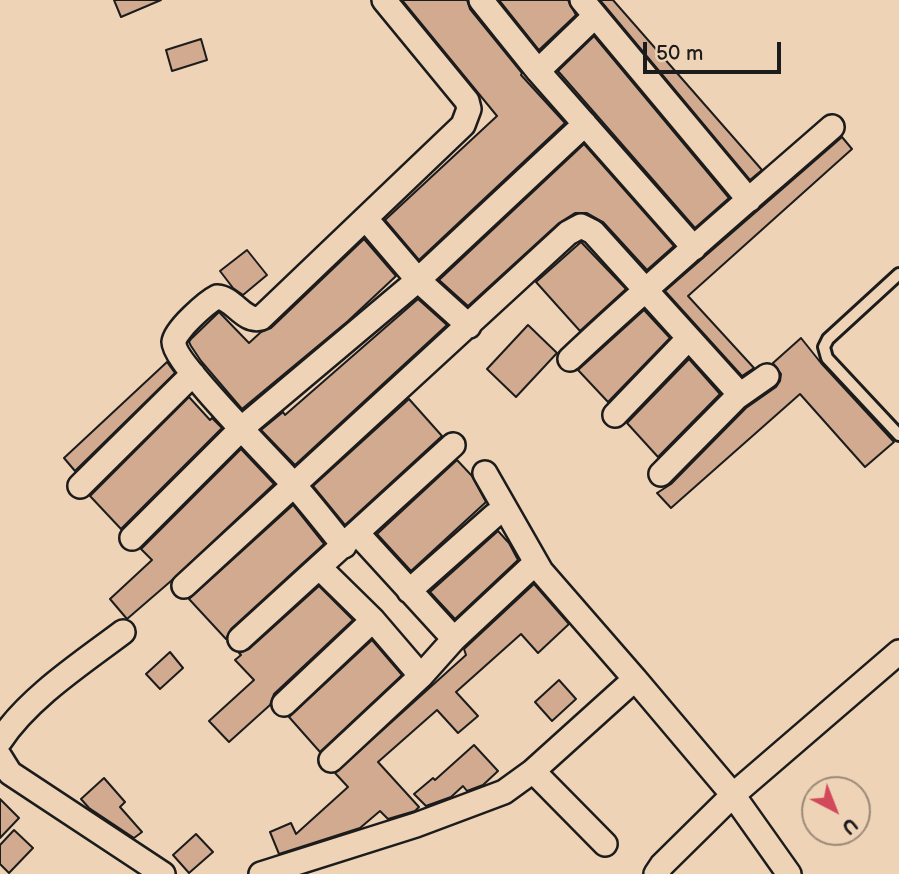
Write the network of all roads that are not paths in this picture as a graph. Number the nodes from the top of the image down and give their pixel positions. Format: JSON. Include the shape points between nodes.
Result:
{"nodes":[{"id":1,"x":384,"y":0,"type":"edge"},
{"id":2,"x":481,"y":0,"type":"edge"},
{"id":3,"x":589,"y":8,"type":"edge"},
{"id":4,"x":538,"y":71,"type":"junction"},
{"id":5,"x":585,"y":124,"type":"junction"},
{"id":6,"x":832,"y":127,"type":"dead end"},
{"id":7,"x":749,"y":200,"type":"junction"},
{"id":8,"x":366,"y":219,"type":"junction"},
{"id":9,"x":694,"y":248,"type":"junction"},
{"id":10,"x":899,"y":274,"type":"edge"},
{"id":11,"x":418,"y":279,"type":"junction"},
{"id":12,"x":644,"y":290,"type":"junction"},
{"id":13,"x":469,"y":326,"type":"junction"},
{"id":14,"x":688,"y":339,"type":"junction"},
{"id":15,"x":570,"y":359,"type":"dead end"},
{"id":16,"x":193,"y":374,"type":"junction"},
{"id":17,"x":767,"y":376,"type":"dead end"},
{"id":18,"x":737,"y":397,"type":"junction"},
{"id":19,"x":615,"y":415,"type":"dead end"},
{"id":20,"x":242,"y":428,"type":"junction"},
{"id":21,"x":899,"y":435,"type":"edge"},
{"id":22,"x":453,"y":445,"type":"dead end"},
{"id":23,"x":485,"y":473,"type":"dead end"},
{"id":24,"x":661,"y":474,"type":"dead end"},
{"id":25,"x":294,"y":484,"type":"junction"},
{"id":26,"x":80,"y":486,"type":"dead end"},
{"id":27,"x":495,"y":516,"type":"dead end"},
{"id":28,"x":132,"y":538,"type":"dead end"},
{"id":29,"x":351,"y":540,"type":"junction"},
{"id":30,"x":320,"y":568,"type":"junction"},
{"id":31,"x":529,"y":569,"type":"dead end"},
{"id":32,"x":184,"y":586,"type":"dead end"},
{"id":33,"x":409,"y":591,"type":"junction"},
{"id":34,"x":373,"y":620,"type":"junction"},
{"id":35,"x":123,"y":632,"type":"dead end"},
{"id":36,"x":240,"y":639,"type":"dead end"},
{"id":37,"x":454,"y":639,"type":"junction"},
{"id":38,"x":899,"y":652,"type":"edge"},
{"id":39,"x":421,"y":676,"type":"junction"},
{"id":40,"x":635,"y":679,"type":"junction"},
{"id":41,"x":284,"y":704,"type":"dead end"},
{"id":42,"x":0,"y":741,"type":"edge"},
{"id":43,"x":0,"y":757,"type":"edge"},
{"id":44,"x":331,"y":760,"type":"dead end"},
{"id":45,"x":533,"y":771,"type":"junction"},
{"id":46,"x":733,"y":795,"type":"junction"},
{"id":47,"x":605,"y":844,"type":"dead end"},
{"id":48,"x":292,"y":870,"type":"edge"},
{"id":49,"x":163,"y":874,"type":"edge"},
{"id":50,"x":261,"y":874,"type":"edge"},
{"id":51,"x":656,"y":874,"type":"edge"},
{"id":52,"x":789,"y":874,"type":"edge"}],
"edges":[{"from":1,"to":8,"type":"street","via":[[461,93],[469,109],[458,130]]},
{"from":2,"to":4,"type":"street"},
{"from":3,"to":4,"type":"street"},
{"from":3,"to":7,"type":"street"},
{"from":4,"to":5,"type":"street"},
{"from":5,"to":9,"type":"street"},
{"from":5,"to":11,"type":"street"},
{"from":6,"to":7,"type":"street"},
{"from":7,"to":9,"type":"street"},
{"from":8,"to":11,"type":"street"},
{"from":8,"to":16,"type":"street","via":[[259,320],[226,298],[213,298],[175,336],[176,353]]},
{"from":9,"to":12,"type":"street"},
{"from":10,"to":21,"type":"lane","via":[[824,347],[827,358]]},
{"from":11,"to":13,"type":"street"},
{"from":11,"to":20,"type":"street"},
{"from":12,"to":13,"type":"street","via":[[593,232],[581,226]]},
{"from":12,"to":14,"type":"street"},
{"from":12,"to":15,"type":"street"},
{"from":13,"to":25,"type":"street"},
{"from":14,"to":18,"type":"street","via":[[735,389]]},
{"from":14,"to":19,"type":"street"},
{"from":16,"to":20,"type":"street"},
{"from":16,"to":26,"type":"street"},
{"from":17,"to":18,"type":"street"},
{"from":18,"to":24,"type":"street"},
{"from":20,"to":25,"type":"street"},
{"from":20,"to":28,"type":"street"},
{"from":22,"to":29,"type":"street"},
{"from":23,"to":40,"type":"street","via":[[541,570]]},
{"from":25,"to":29,"type":"street"},
{"from":25,"to":32,"type":"street"},
{"from":27,"to":33,"type":"street"},
{"from":29,"to":30,"type":"street"},
{"from":29,"to":33,"type":"street"},
{"from":30,"to":34,"type":"street"},
{"from":30,"to":36,"type":"street"},
{"from":31,"to":37,"type":"street"},
{"from":33,"to":37,"type":"street"},
{"from":34,"to":39,"type":"street"},
{"from":34,"to":41,"type":"street"},
{"from":35,"to":42,"type":"street","via":[[56,683]]},
{"from":37,"to":39,"type":"street"},
{"from":38,"to":46,"type":"street"},
{"from":39,"to":44,"type":"street"},
{"from":40,"to":45,"type":"street"},
{"from":40,"to":46,"type":"street"},
{"from":43,"to":49,"type":"street","via":[[10,773]]},
{"from":45,"to":47,"type":"street"},
{"from":45,"to":48,"type":"street","via":[[504,792]]},
{"from":46,"to":51,"type":"street"},
{"from":46,"to":52,"type":"street"},
{"from":48,"to":50,"type":"street"}]}
